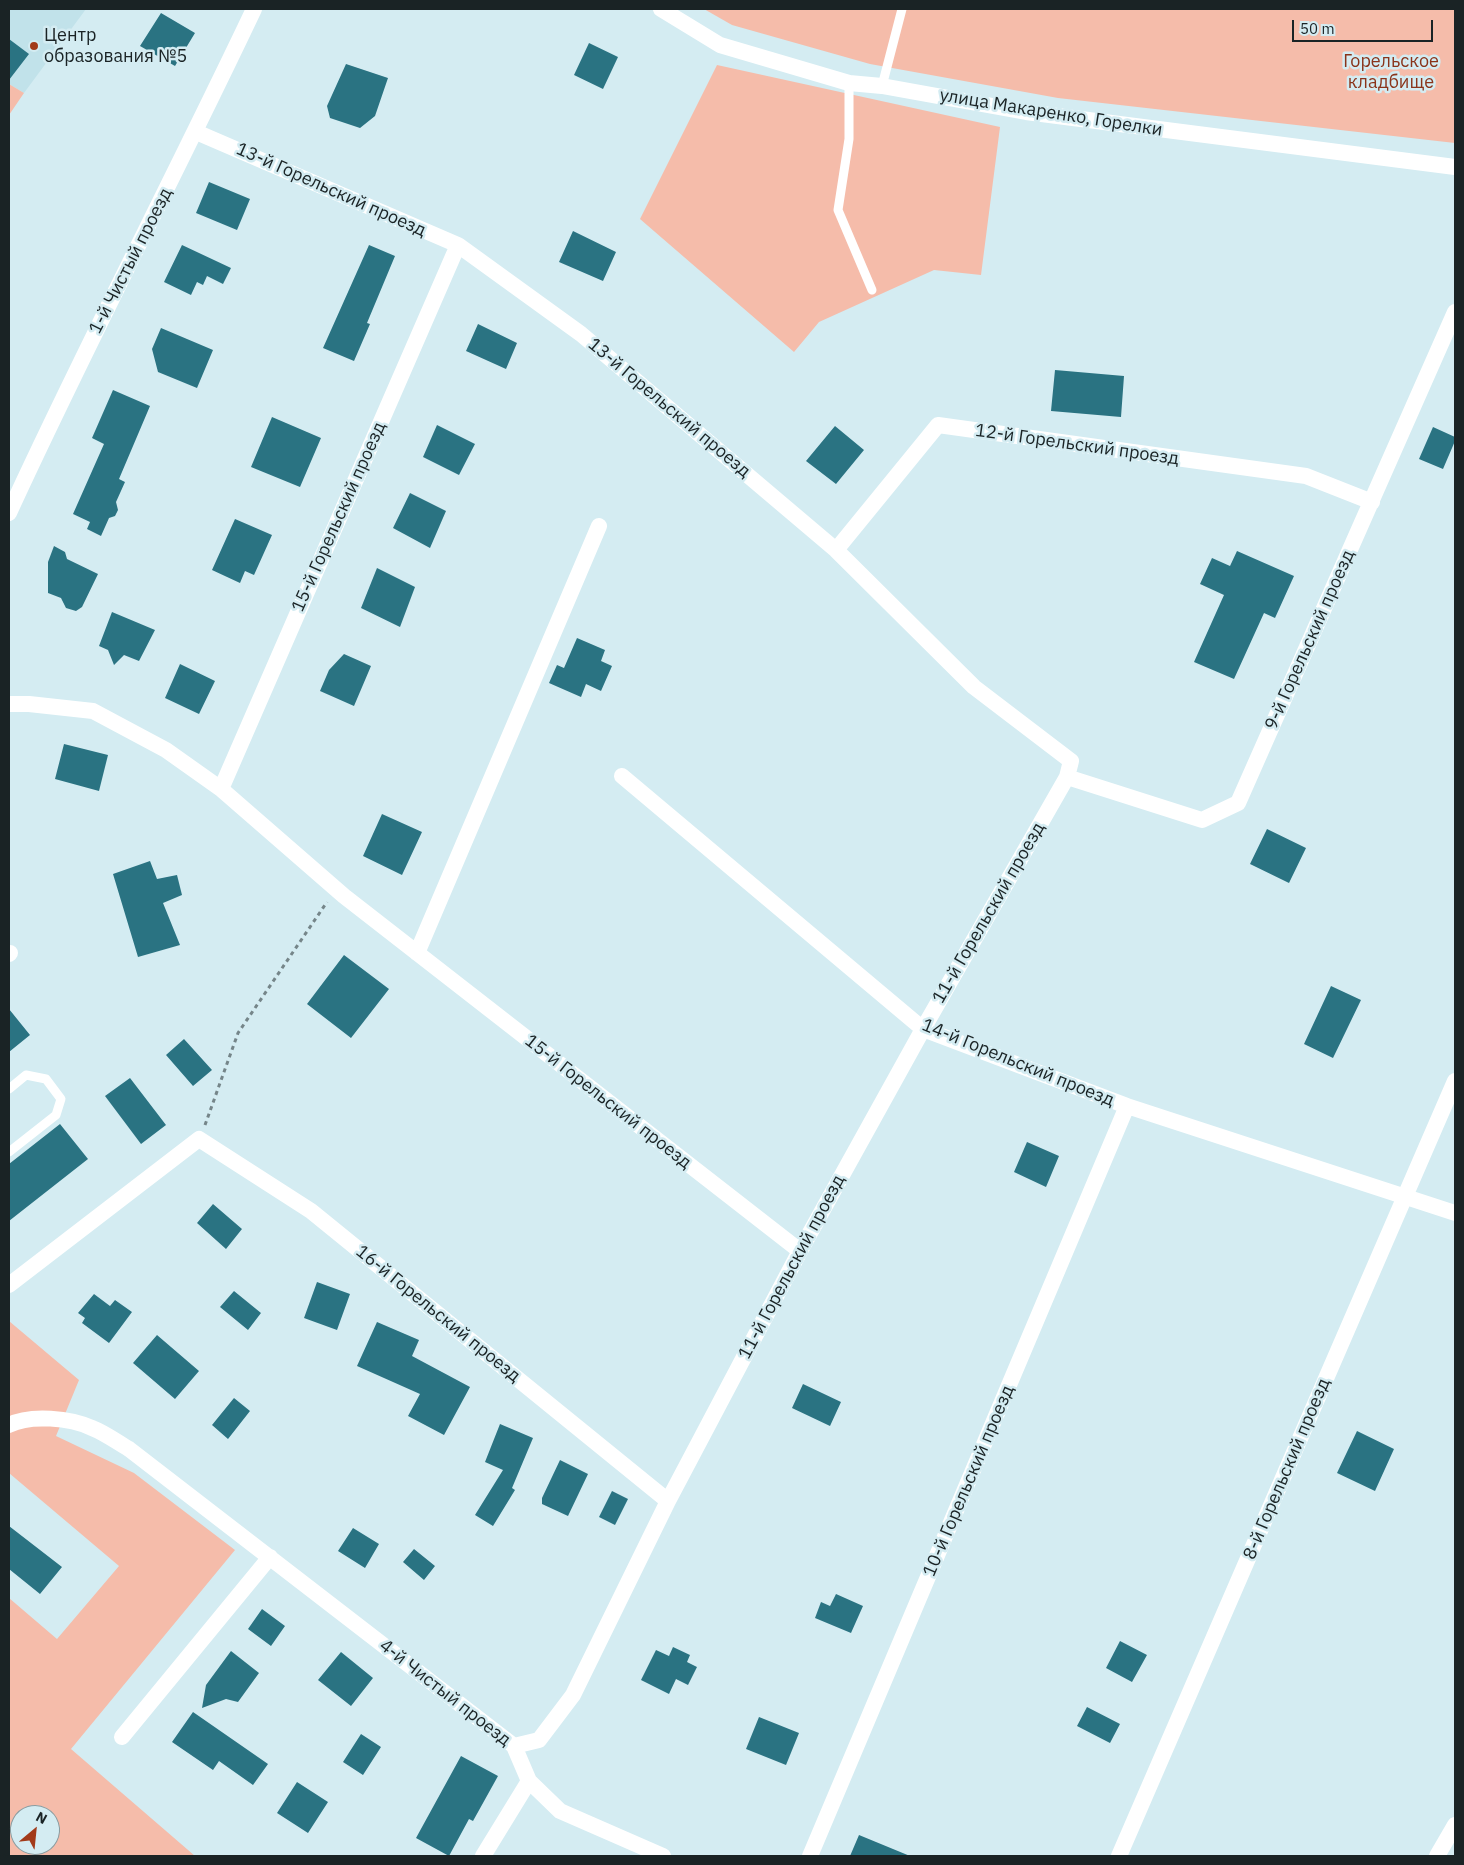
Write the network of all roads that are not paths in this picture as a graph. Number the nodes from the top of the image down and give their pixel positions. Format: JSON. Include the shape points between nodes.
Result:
{"nodes":[{"id":1,"x":254,"y":9,"type":"edge"},
{"id":2,"x":661,"y":9,"type":"edge"},
{"id":3,"x":902,"y":9,"type":"edge"},
{"id":4,"x":849,"y":83,"type":"junction"},
{"id":5,"x":882,"y":86,"type":"junction"},
{"id":6,"x":196,"y":132,"type":"junction"},
{"id":7,"x":1455,"y":167,"type":"edge"},
{"id":8,"x":458,"y":246,"type":"junction"},
{"id":9,"x":872,"y":290,"type":"dead end"},
{"id":10,"x":1455,"y":312,"type":"edge"},
{"id":11,"x":1372,"y":502,"type":"junction"},
{"id":12,"x":9,"y":513,"type":"edge"},
{"id":13,"x":599,"y":526,"type":"dead end"},
{"id":14,"x":836,"y":550,"type":"junction"},
{"id":15,"x":9,"y":704,"type":"edge"},
{"id":16,"x":622,"y":776,"type":"dead end"},
{"id":17,"x":1067,"y":777,"type":"junction"},
{"id":18,"x":220,"y":789,"type":"junction"},
{"id":19,"x":417,"y":953,"type":"junction"},
{"id":20,"x":923,"y":1029,"type":"junction"},
{"id":21,"x":1455,"y":1081,"type":"edge"},
{"id":22,"x":9,"y":1088,"type":"edge"},
{"id":23,"x":1127,"y":1106,"type":"junction"},
{"id":24,"x":9,"y":1152,"type":"edge"},
{"id":25,"x":1404,"y":1197,"type":"junction"},
{"id":26,"x":1455,"y":1213,"type":"edge"},
{"id":27,"x":800,"y":1251,"type":"junction"},
{"id":28,"x":9,"y":1285,"type":"edge"},
{"id":29,"x":9,"y":1425,"type":"edge"},
{"id":30,"x":668,"y":1501,"type":"junction"},
{"id":31,"x":270,"y":1557,"type":"junction"},
{"id":32,"x":122,"y":1737,"type":"dead end"},
{"id":33,"x":514,"y":1746,"type":"junction"},
{"id":34,"x":529,"y":1781,"type":"junction"},
{"id":35,"x":1455,"y":1825,"type":"edge"},
{"id":36,"x":483,"y":1856,"type":"edge"},
{"id":37,"x":663,"y":1856,"type":"edge"},
{"id":38,"x":810,"y":1856,"type":"edge"},
{"id":39,"x":1119,"y":1856,"type":"edge"},
{"id":40,"x":1437,"y":1856,"type":"edge"}],
"edges":[{"from":1,"to":6,"type":"street","name":"1-й Чистый проезд"},
{"from":2,"to":4,"type":"street","name":"улица Макаренко, Горелки","via":[[720,44]]},
{"from":3,"to":5,"type":"lane"},
{"from":4,"to":5,"type":"street","name":"улица Макаренко, Горелки"},
{"from":4,"to":9,"type":"lane","via":[[849,139],[838,210]]},
{"from":5,"to":7,"type":"street","name":"улица Макаренко, Горелки","via":[[1026,112]]},
{"from":6,"to":8,"type":"street","name":"13-й Горельский проезд"},
{"from":6,"to":12,"type":"street","name":"1-й Чистый проезд"},
{"from":8,"to":14,"type":"street","name":"13-й Горельский проезд","via":[[581,334]]},
{"from":8,"to":18,"type":"street","name":"15-й Горельский проезд"},
{"from":10,"to":11,"type":"street","name":"9-й Горельский проезд"},
{"from":11,"to":14,"type":"street","name":"12-й Горельский проезд","via":[[1306,476],[938,425]]},
{"from":11,"to":17,"type":"street","name":"9-й Горельский проезд","via":[[1238,803],[1202,820]]},
{"from":13,"to":19,"type":"street"},
{"from":14,"to":17,"type":"street","name":"13-й Горельский проезд","via":[[974,687],[1071,761]]},
{"from":15,"to":18,"type":"street","name":"15-й Горельский проезд","via":[[92,711],[166,750]]},
{"from":16,"to":20,"type":"street","name":"14-й Горельский проезд"},
{"from":17,"to":20,"type":"street","name":"11-й Горельский проезд"},
{"from":18,"to":19,"type":"street","name":"15-й Горельский проезд","via":[[335,889]]},
{"from":19,"to":27,"type":"street","name":"15-й Горельский проезд"},
{"from":20,"to":23,"type":"street","name":"14-й Горельский проезд"},
{"from":20,"to":27,"type":"street","name":"11-й Горельский проезд"},
{"from":21,"to":25,"type":"street","name":"8-й Горельский проезд"},
{"from":22,"to":24,"type":"lane","via":[[26,1075],[46,1079],[61,1099],[56,1115]]},
{"from":23,"to":25,"type":"street","name":"14-й Горельский проезд"},
{"from":23,"to":38,"type":"street","name":"10-й Горельский проезд"},
{"from":25,"to":26,"type":"street","name":"14-й Горельский проезд"},
{"from":25,"to":39,"type":"street","name":"8-й Горельский проезд"},
{"from":27,"to":30,"type":"street","name":"11-й Горельский проезд"},
{"from":28,"to":30,"type":"street","name":"16-й Горельский проезд","via":[[200,1139],[311,1211]]},
{"from":29,"to":31,"type":"street","name":"4-й Чистый проезд","via":[[16,1421],[51,1418],[91,1427],[129,1449]]},
{"from":30,"to":33,"type":"street","name":"11-й Горельский проезд","via":[[572,1696],[539,1740]]},
{"from":31,"to":32,"type":"street"},
{"from":31,"to":33,"type":"street","name":"4-й Чистый проезд"},
{"from":33,"to":34,"type":"street","name":"4-й Чистый проезд"},
{"from":34,"to":36,"type":"street"},
{"from":34,"to":37,"type":"street","name":"4-й Чистый проезд","via":[[560,1811]]},
{"from":35,"to":40,"type":"street"}]}
